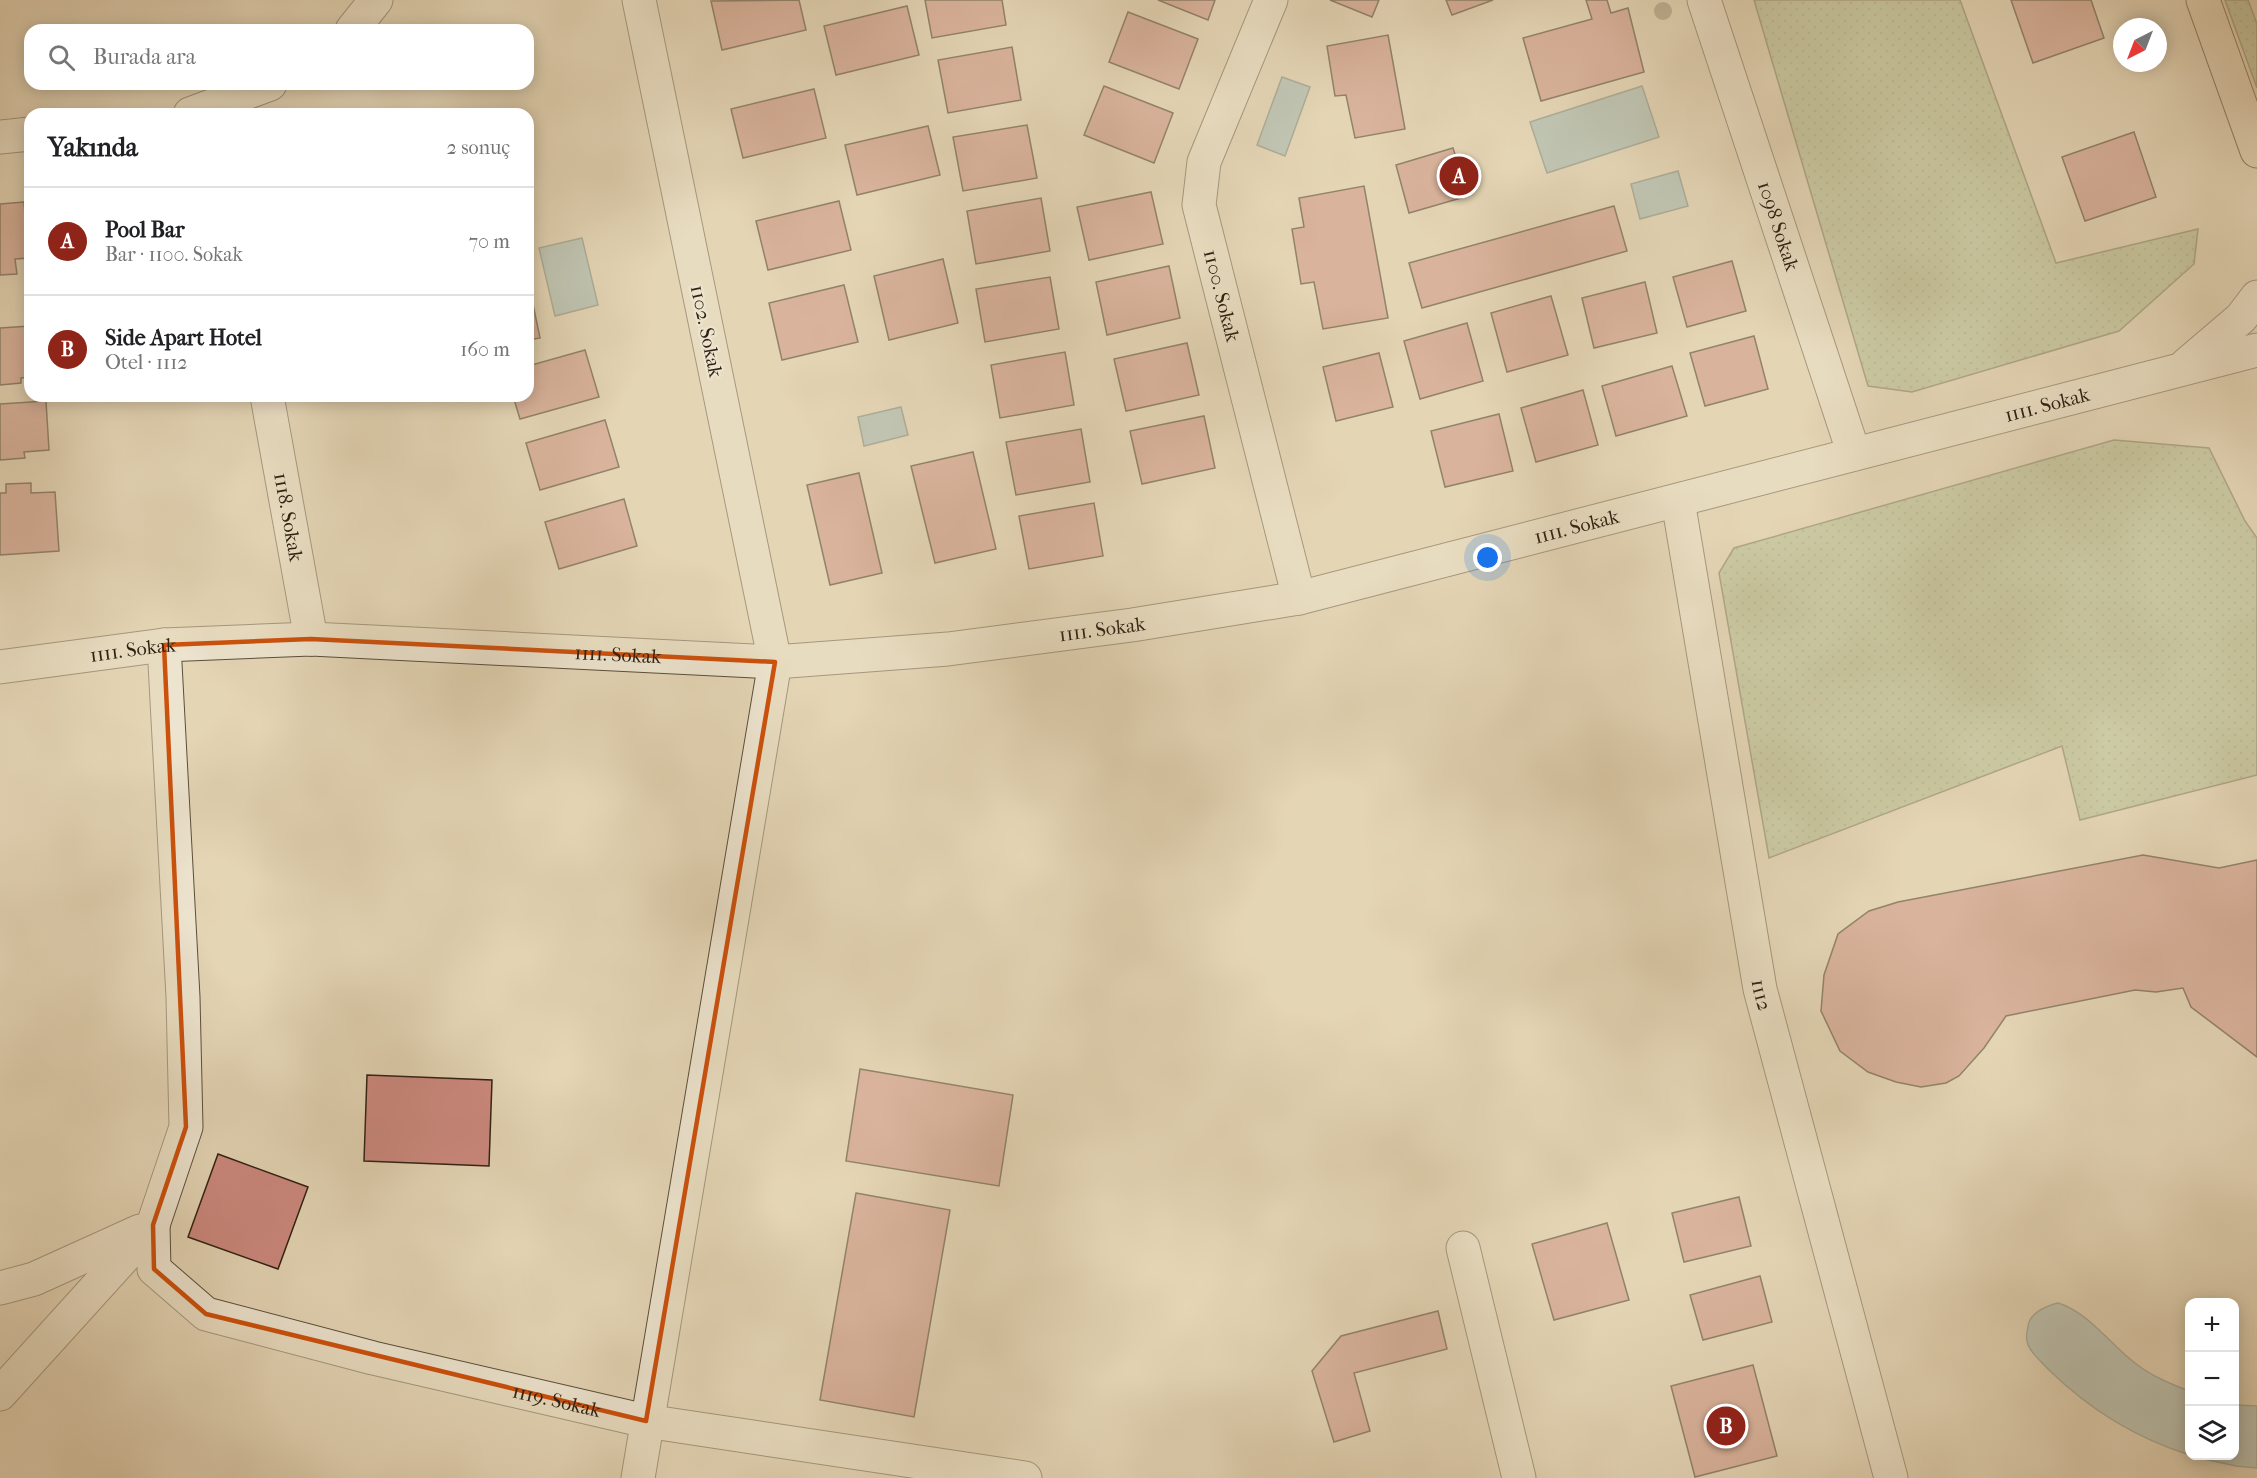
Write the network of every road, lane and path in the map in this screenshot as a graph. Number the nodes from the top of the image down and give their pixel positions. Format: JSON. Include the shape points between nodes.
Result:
{"nodes":[{"id":1,"x":376,"y":0,"type":"edge"},
{"id":2,"x":639,"y":0,"type":"edge"},
{"id":3,"x":1271,"y":0,"type":"edge"},
{"id":4,"x":1704,"y":0,"type":"edge"},
{"id":5,"x":2203,"y":0,"type":"edge"},
{"id":6,"x":357,"y":24,"type":"edge"},
{"id":7,"x":254,"y":90,"type":"edge"},
{"id":8,"x":206,"y":108,"type":"edge"},
{"id":9,"x":24,"y":135,"type":"edge"},
{"id":10,"x":0,"y":137,"type":"edge"},
{"id":11,"x":2257,"y":151,"type":"edge"},
{"id":12,"x":2257,"y":297,"type":"edge"},
{"id":13,"x":2257,"y":350,"type":"edge"},
{"id":14,"x":2176,"y":373,"type":"junction"},
{"id":15,"x":268,"y":402,"type":"edge"},
{"id":16,"x":1854,"y":454,"type":"junction"},
{"id":17,"x":1678,"y":501,"type":"junction"},
{"id":18,"x":1299,"y":598,"type":"junction"},
{"id":19,"x":311,"y":639,"type":"junction"},
{"id":20,"x":164,"y":645,"type":"junction"},
{"id":21,"x":775,"y":662,"type":"junction"},
{"id":22,"x":0,"y":667,"type":"edge"},
{"id":23,"x":153,"y":1225,"type":"junction"},
{"id":24,"x":1463,"y":1248,"type":"dead end"},
{"id":25,"x":0,"y":1288,"type":"edge"},
{"id":26,"x":0,"y":1394,"type":"edge"},
{"id":27,"x":646,"y":1421,"type":"junction"},
{"id":28,"x":638,"y":1478,"type":"edge"},
{"id":29,"x":1025,"y":1478,"type":"edge"},
{"id":30,"x":1519,"y":1478,"type":"edge"},
{"id":31,"x":1891,"y":1478,"type":"edge"}],
"edges":[{"from":1,"to":6,"type":"street"},
{"from":2,"to":21,"type":"street","name":"1102. Sokak"},
{"from":3,"to":18,"type":"street","name":"1100. Sokak","via":[[1204,162],[1199,205]]},
{"from":4,"to":16,"type":"street","name":"1098 Sokak"},
{"from":5,"to":11,"type":"main road"},
{"from":7,"to":8,"type":"street"},
{"from":9,"to":10,"type":"street"},
{"from":12,"to":14,"type":"street","name":"1111. Sokak","via":[[2241,318]]},
{"from":13,"to":14,"type":"street","name":"1111. Sokak"},
{"from":14,"to":16,"type":"street","name":"1111. Sokak"},
{"from":15,"to":19,"type":"street","name":"1118. Sokak"},
{"from":16,"to":17,"type":"street","name":"1111. Sokak"},
{"from":17,"to":18,"type":"street","name":"1111. Sokak"},
{"from":17,"to":31,"type":"street","name":"1112","via":[[1760,989]]},
{"from":18,"to":21,"type":"street","name":"1111. Sokak","via":[[948,649]]},
{"from":19,"to":20,"type":"street","name":"1111. Sokak"},
{"from":19,"to":21,"type":"street","name":"1111. Sokak"},
{"from":20,"to":22,"type":"street","name":"1111. Sokak"},
{"from":20,"to":23,"type":"street","via":[[186,1127]]},
{"from":21,"to":27,"type":"street"},
{"from":23,"to":25,"type":"street","via":[[34,1279]]},
{"from":23,"to":26,"type":"street"},
{"from":23,"to":27,"type":"street","name":"1119. Sokak","via":[[154,1269],[206,1314],[373,1358]]},
{"from":24,"to":30,"type":"street"},
{"from":27,"to":28,"type":"street"},
{"from":27,"to":29,"type":"street","name":"1119. Sokak"}]}
